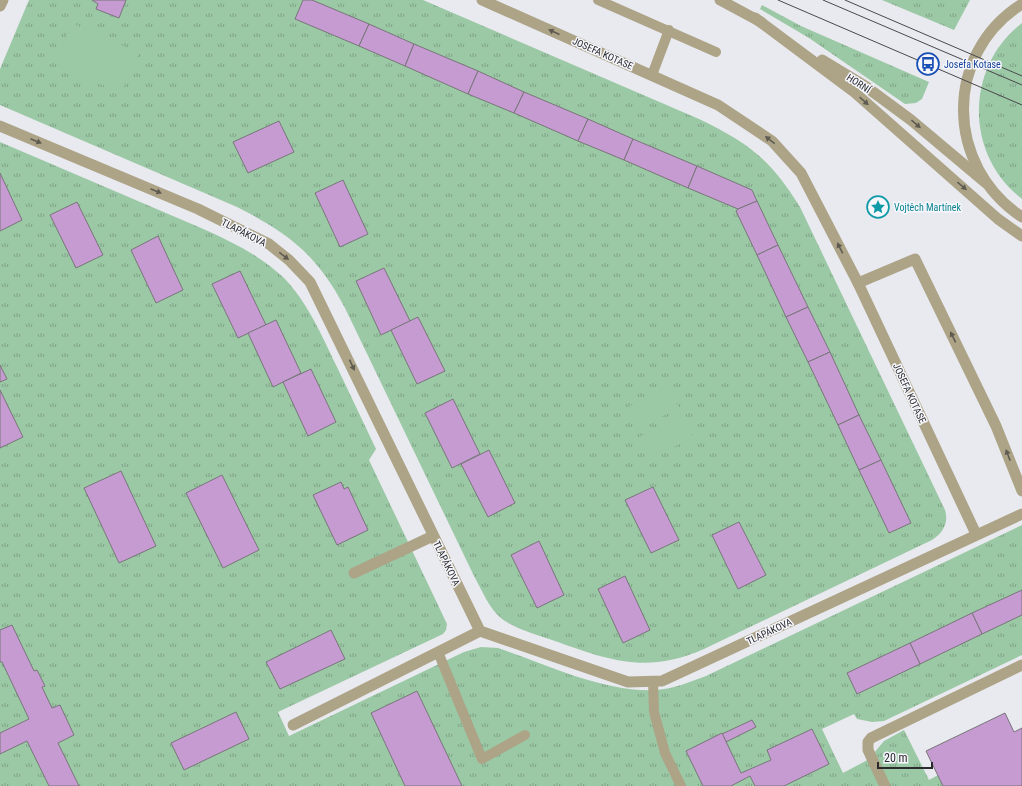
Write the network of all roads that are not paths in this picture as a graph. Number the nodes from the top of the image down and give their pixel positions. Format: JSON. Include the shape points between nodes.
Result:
{"nodes":[{"id":1,"x":3,"y":0,"type":"edge"},
{"id":2,"x":482,"y":0,"type":"edge"},
{"id":3,"x":598,"y":0,"type":"edge"},
{"id":4,"x":720,"y":0,"type":"edge"},
{"id":5,"x":1022,"y":4,"type":"edge"},
{"id":6,"x":0,"y":6,"type":"edge"},
{"id":7,"x":755,"y":18,"type":"junction"},
{"id":8,"x":669,"y":30,"type":"junction"},
{"id":9,"x":716,"y":52,"type":"dead end"},
{"id":10,"x":652,"y":75,"type":"junction"},
{"id":11,"x":0,"y":126,"type":"edge"},
{"id":12,"x":986,"y":183,"type":"junction"},
{"id":13,"x":1022,"y":217,"type":"edge"},
{"id":14,"x":1022,"y":236,"type":"edge"},
{"id":15,"x":858,"y":283,"type":"junction"},
{"id":16,"x":1022,"y":491,"type":"edge"},
{"id":17,"x":1022,"y":514,"type":"edge"},
{"id":18,"x":976,"y":534,"type":"junction"},
{"id":19,"x":434,"y":536,"type":"junction"},
{"id":20,"x":354,"y":573,"type":"dead end"},
{"id":21,"x":480,"y":631,"type":"junction"},
{"id":22,"x":438,"y":652,"type":"junction"},
{"id":23,"x":1022,"y":665,"type":"edge"},
{"id":24,"x":652,"y":681,"type":"junction"},
{"id":25,"x":293,"y":725,"type":"dead end"},
{"id":26,"x":525,"y":735,"type":"dead end"},
{"id":27,"x":681,"y":786,"type":"edge"},
{"id":28,"x":885,"y":786,"type":"edge"}],
"edges":[{"from":1,"to":6,"type":"street"},
{"from":10,"to":2,"type":"street","name":"JOSEFA KOTASE","one_way":true},
{"from":3,"to":8,"type":"lane"},
{"from":4,"to":7,"type":"street","name":"HORNÍ"},
{"from":5,"to":12,"type":"street","via":[[990,33],[976,56],[966,81],[963,113],[966,138],[974,161]]},
{"from":7,"to":12,"type":"street","name":"HORNÍ","one_way":true,"via":[[864,86],[911,120]]},
{"from":7,"to":14,"type":"street","one_way":true,"via":[[853,91],[998,219]]},
{"from":8,"to":9,"type":"lane"},
{"from":8,"to":10,"type":"lane"},
{"from":15,"to":10,"type":"street","name":"JOSEFA KOTASE","one_way":true,"via":[[801,172],[772,142],[718,105]]},
{"from":11,"to":19,"type":"street","name":"TLAPÁKOVA","one_way":true,"via":[[198,209],[268,244],[290,260],[310,282]]},
{"from":12,"to":13,"type":"street","via":[[1002,201]]},
{"from":16,"to":15,"type":"street","one_way":true,"via":[[996,426],[915,259]]},
{"from":15,"to":18,"type":"street","name":"JOSEFA KOTASE"},
{"from":17,"to":18,"type":"street","name":"TLAPÁKOVA"},
{"from":18,"to":24,"type":"street","name":"TLAPÁKOVA","via":[[662,681]]},
{"from":19,"to":20,"type":"street"},
{"from":19,"to":21,"type":"street","name":"TLAPÁKOVA"},
{"from":21,"to":22,"type":"street"},
{"from":21,"to":24,"type":"street","name":"TLAPÁKOVA","via":[[628,682]]},
{"from":22,"to":25,"type":"street"},
{"from":22,"to":26,"type":"lane","via":[[482,759]]},
{"from":23,"to":28,"type":"street","via":[[871,738],[868,750]]},
{"from":24,"to":27,"type":"lane","via":[[654,712],[665,753]]}]}
